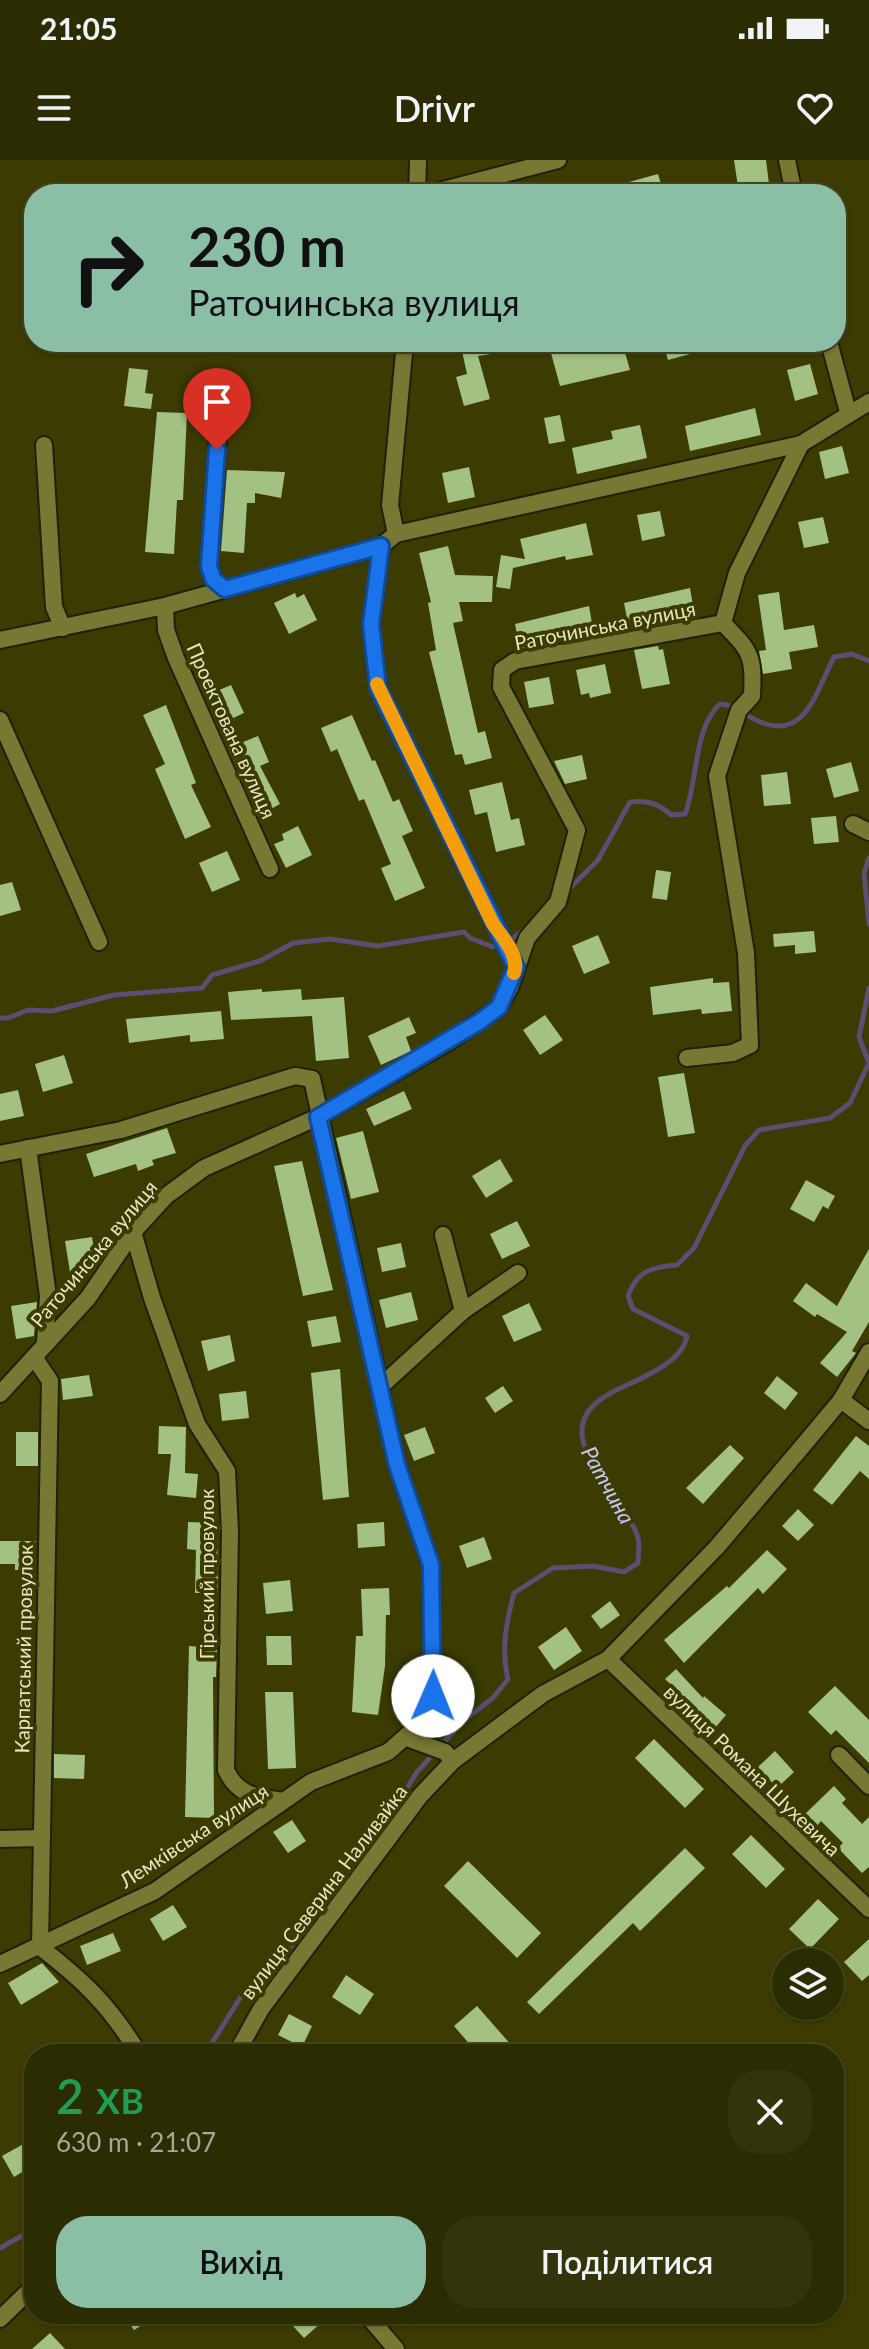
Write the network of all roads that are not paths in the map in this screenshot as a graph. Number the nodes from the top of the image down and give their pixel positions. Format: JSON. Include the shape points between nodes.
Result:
{"nodes":[{"id":1,"x":418,"y":160,"type":"edge"},
{"id":2,"x":558,"y":160,"type":"edge"},
{"id":3,"x":787,"y":160,"type":"edge"},
{"id":4,"x":417,"y":184,"type":"edge"},
{"id":5,"x":466,"y":184,"type":"edge"},
{"id":6,"x":792,"y":184,"type":"edge"},
{"id":7,"x":404,"y":352,"type":"edge"},
{"id":8,"x":832,"y":352,"type":"edge"},
{"id":9,"x":221,"y":391,"type":"dead end"},
{"id":10,"x":869,"y":402,"type":"edge"},
{"id":11,"x":848,"y":412,"type":"junction"},
{"id":12,"x":801,"y":444,"type":"junction"},
{"id":13,"x":44,"y":445,"type":"dead end"},
{"id":14,"x":396,"y":534,"type":"junction"},
{"id":15,"x":381,"y":546,"type":"junction"},
{"id":16,"x":225,"y":589,"type":"junction"},
{"id":17,"x":165,"y":606,"type":"junction"},
{"id":18,"x":723,"y":623,"type":"junction"},
{"id":19,"x":63,"y":628,"type":"junction"},
{"id":20,"x":0,"y":640,"type":"edge"},
{"id":21,"x":0,"y":720,"type":"edge"},
{"id":22,"x":853,"y":824,"type":"dead end"},
{"id":23,"x":869,"y":832,"type":"edge"},
{"id":24,"x":270,"y":869,"type":"dead end"},
{"id":25,"x":99,"y":942,"type":"dead end"},
{"id":26,"x":516,"y":967,"type":"junction"},
{"id":27,"x":687,"y":1058,"type":"dead end"},
{"id":28,"x":318,"y":1117,"type":"junction"},
{"id":29,"x":28,"y":1148,"type":"junction"},
{"id":30,"x":0,"y":1154,"type":"edge"},
{"id":31,"x":133,"y":1232,"type":"junction"},
{"id":32,"x":443,"y":1235,"type":"dead end"},
{"id":33,"x":518,"y":1273,"type":"dead end"},
{"id":34,"x":463,"y":1311,"type":"junction"},
{"id":35,"x":45,"y":1342,"type":"junction"},
{"id":36,"x":869,"y":1352,"type":"edge"},
{"id":37,"x":34,"y":1357,"type":"junction"},
{"id":38,"x":381,"y":1386,"type":"junction"},
{"id":39,"x":0,"y":1394,"type":"edge"},
{"id":40,"x":841,"y":1400,"type":"junction"},
{"id":41,"x":869,"y":1421,"type":"edge"},
{"id":42,"x":608,"y":1659,"type":"junction"},
{"id":43,"x":407,"y":1738,"type":"junction"},
{"id":44,"x":839,"y":1755,"type":"dead end"},
{"id":45,"x":449,"y":1756,"type":"junction"},
{"id":46,"x":869,"y":1786,"type":"edge"},
{"id":47,"x":283,"y":1801,"type":"junction"},
{"id":48,"x":42,"y":1838,"type":"junction"},
{"id":49,"x":0,"y":1839,"type":"edge"},
{"id":50,"x":869,"y":1909,"type":"edge"},
{"id":51,"x":40,"y":1947,"type":"junction"},
{"id":52,"x":0,"y":1964,"type":"edge"},
{"id":53,"x":133,"y":2044,"type":"edge"},
{"id":54,"x":242,"y":2044,"type":"edge"},
{"id":55,"x":24,"y":2296,"type":"edge"},
{"id":56,"x":0,"y":2319,"type":"edge"},
{"id":57,"x":378,"y":2324,"type":"edge"},
{"id":58,"x":396,"y":2349,"type":"edge"}],
"edges":[{"from":1,"to":4,"type":"street"},
{"from":2,"to":5,"type":"street"},
{"from":3,"to":6,"type":"street"},
{"from":7,"to":14,"type":"street","via":[[390,505]]},
{"from":8,"to":11,"type":"street"},
{"from":9,"to":16,"type":"street","via":[[209,566],[213,579]]},
{"from":10,"to":11,"type":"street","name":"Раточинська вулиця"},
{"from":11,"to":12,"type":"street","name":"Раточинська вулиця"},
{"from":12,"to":14,"type":"street","name":"Раточинська вулиця"},
{"from":12,"to":18,"type":"street","name":"Раточинська вулиця","via":[[743,559]]},
{"from":13,"to":19,"type":"street","via":[[54,607]]},
{"from":14,"to":15,"type":"street","name":"Раточинська вулиця"},
{"from":15,"to":16,"type":"street","name":"Раточинська вулиця"},
{"from":15,"to":26,"type":"street","via":[[371,624],[378,688]]},
{"from":16,"to":17,"type":"street","name":"Раточинська вулиця"},
{"from":17,"to":19,"type":"street","name":"Раточинська вулиця"},
{"from":17,"to":24,"type":"street","name":"Проектована вулиця","via":[[176,658]]},
{"from":18,"to":26,"type":"street","name":"Раточинська вулиця","via":[[515,661],[502,670],[501,687],[577,830],[558,902],[527,938]]},
{"from":18,"to":27,"type":"street","via":[[750,651],[753,680],[752,696],[739,710],[717,776],[746,953],[750,1045],[733,1053]]},
{"from":19,"to":20,"type":"street","name":"Раточинська вулиця"},
{"from":21,"to":25,"type":"street"},
{"from":22,"to":23,"type":"street"},
{"from":26,"to":28,"type":"street","name":"Раточинська вулиця","via":[[499,1007]]},
{"from":28,"to":29,"type":"street","via":[[312,1079],[295,1076],[121,1130]]},
{"from":28,"to":31,"type":"street","name":"Раточинська вулиця","via":[[204,1168],[166,1196]]},
{"from":28,"to":38,"type":"street"},
{"from":29,"to":30,"type":"street"},
{"from":29,"to":35,"type":"street","via":[[48,1296]]},
{"from":31,"to":35,"type":"street","name":"Раточинська вулиця","via":[[88,1298]]},
{"from":31,"to":47,"type":"street","name":"Гірський провулок","via":[[197,1424],[227,1471],[226,1770],[234,1787]]},
{"from":32,"to":34,"type":"street"},
{"from":33,"to":34,"type":"street"},
{"from":34,"to":38,"type":"street"},
{"from":35,"to":37,"type":"street","name":"Раточинська вулиця"},
{"from":36,"to":40,"type":"street","name":"вулиця Северина Наливайка"},
{"from":37,"to":39,"type":"street","name":"Раточинська вулиця"},
{"from":37,"to":48,"type":"street","name":"Карпатський провулок","via":[[50,1381]]},
{"from":38,"to":43,"type":"street","via":[[397,1465],[431,1565],[433,1696],[422,1722]]},
{"from":40,"to":41,"type":"street"},
{"from":40,"to":42,"type":"street","name":"вулиця Северина Наливайка","via":[[717,1547]]},
{"from":42,"to":45,"type":"street","name":"вулиця Северина Наливайка"},
{"from":42,"to":50,"type":"street","name":"вулиця Романа Шухевича"},
{"from":43,"to":45,"type":"street"},
{"from":43,"to":47,"type":"street","name":"Лемківська вулиця","via":[[388,1752],[311,1782]]},
{"from":44,"to":46,"type":"street"},
{"from":45,"to":54,"type":"street","name":"вулиця Северина Наливайка","via":[[261,2009]]},
{"from":47,"to":51,"type":"street","name":"Лемківська вулиця","via":[[155,1891]]},
{"from":48,"to":49,"type":"street"},
{"from":48,"to":51,"type":"street","name":"Карпатський провулок"},
{"from":51,"to":52,"type":"street","name":"Лемківська вулиця"},
{"from":51,"to":53,"type":"street","via":[[92,1987]]},
{"from":55,"to":56,"type":"street"},
{"from":57,"to":58,"type":"street"}]}
